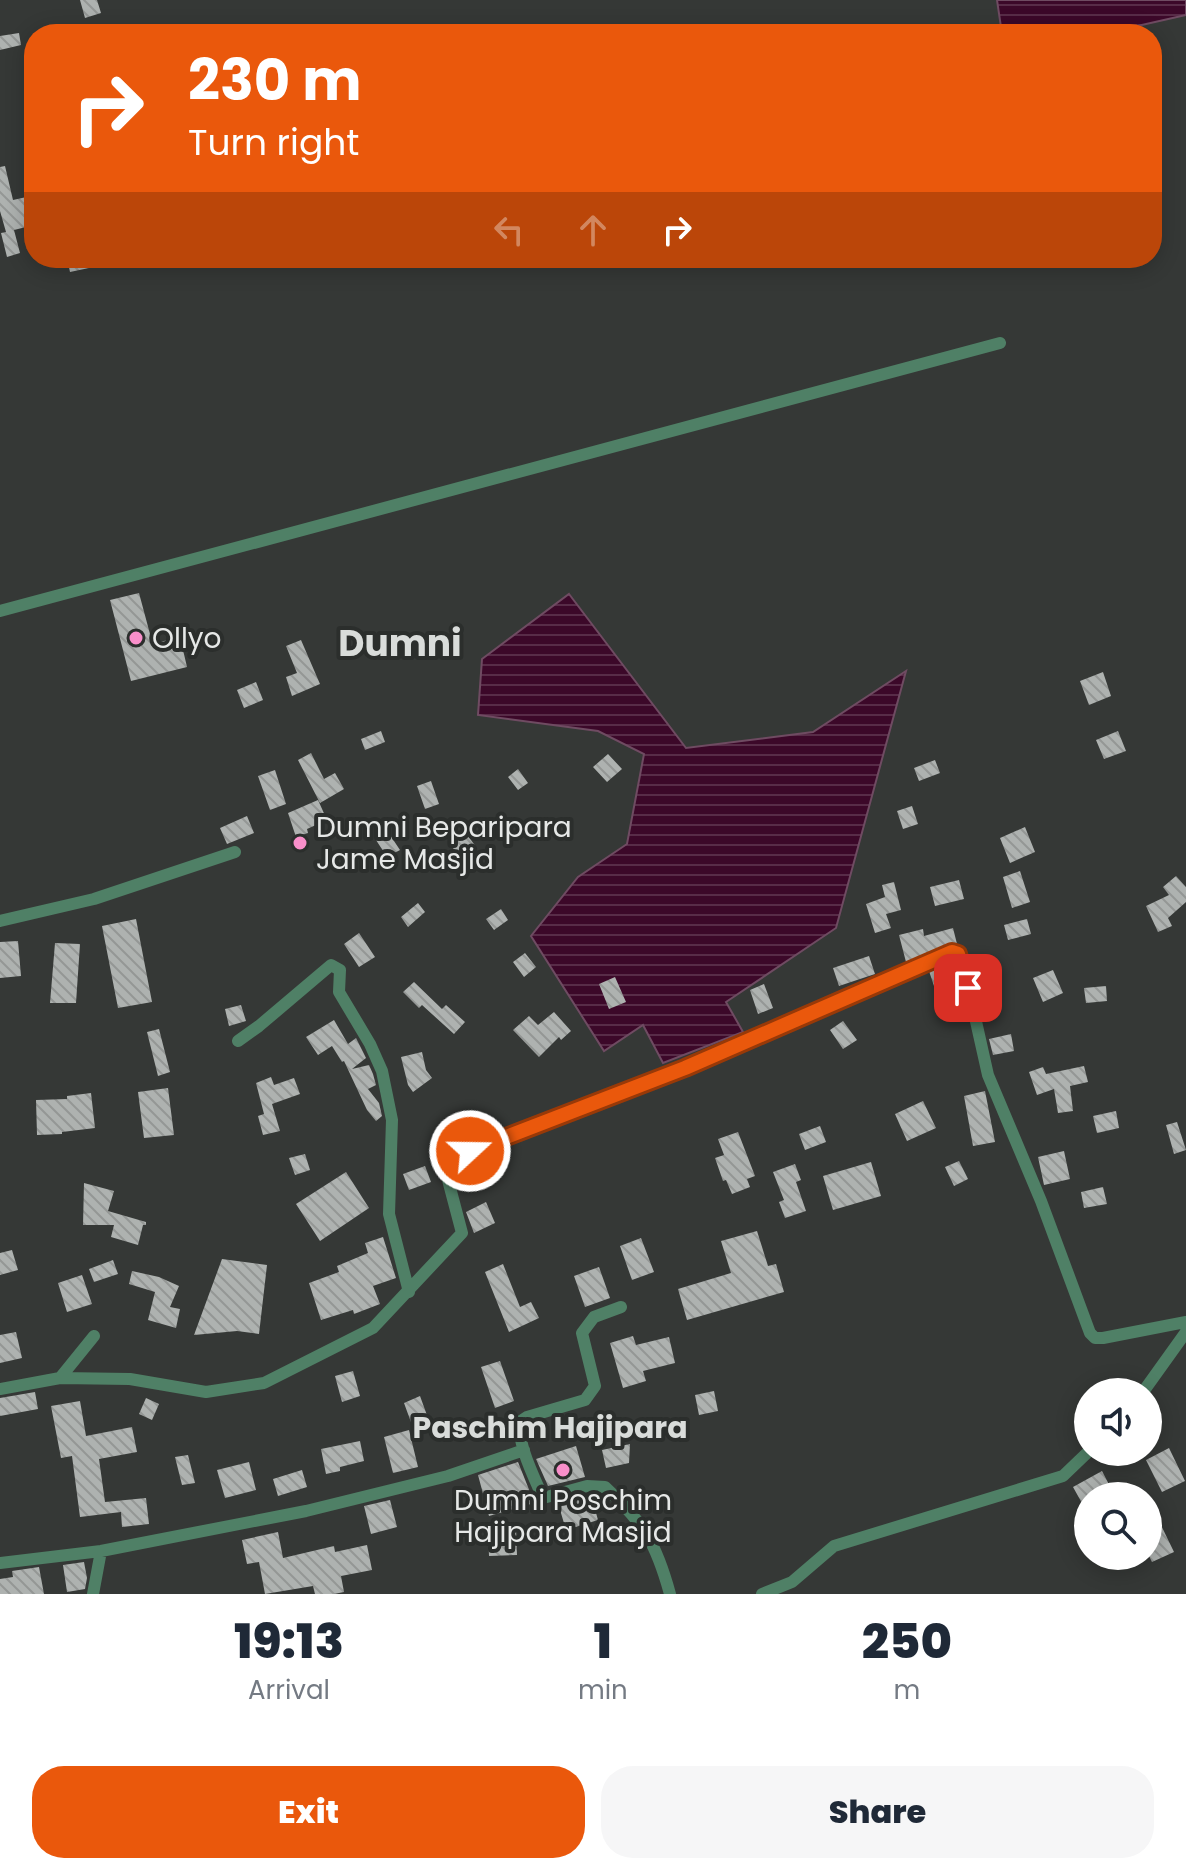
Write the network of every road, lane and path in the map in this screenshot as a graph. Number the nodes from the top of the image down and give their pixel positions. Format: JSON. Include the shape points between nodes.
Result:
{"nodes":[{"id":1,"x":1000,"y":343,"type":"dead end"},
{"id":2,"x":0,"y":611,"type":"edge"},
{"id":3,"x":235,"y":852,"type":"dead end"},
{"id":4,"x":0,"y":921,"type":"edge"},
{"id":5,"x":238,"y":1041,"type":"dead end"},
{"id":6,"x":409,"y":1292,"type":"junction"},
{"id":7,"x":621,"y":1307,"type":"dead end"},
{"id":8,"x":1186,"y":1322,"type":"edge"},
{"id":9,"x":1186,"y":1332,"type":"edge"},
{"id":10,"x":94,"y":1336,"type":"dead end"},
{"id":11,"x":60,"y":1378,"type":"junction"},
{"id":12,"x":1153,"y":1378,"type":"edge"},
{"id":13,"x":0,"y":1389,"type":"edge"},
{"id":14,"x":524,"y":1450,"type":"junction"},
{"id":15,"x":1074,"y":1465,"type":"edge"},
{"id":16,"x":101,"y":1551,"type":"junction"},
{"id":17,"x":0,"y":1563,"type":"edge"},
{"id":18,"x":93,"y":1594,"type":"edge"},
{"id":19,"x":670,"y":1594,"type":"edge"},
{"id":20,"x":762,"y":1594,"type":"edge"}],
"edges":[{"from":1,"to":2,"type":"street"},
{"from":3,"to":4,"type":"street","via":[[94,899]]},
{"from":5,"to":6,"type":"street","via":[[331,965],[340,970],[339,992],[382,1071],[392,1120],[389,1214]]},
{"from":6,"to":8,"type":"street","via":[[462,1233],[443,1161],[618,1095],[952,952],[962,959],[988,1075],[1090,1333],[1103,1338]]},
{"from":6,"to":11,"type":"street","via":[[373,1328],[264,1383],[206,1392],[130,1379]]},
{"from":7,"to":14,"type":"street","via":[[594,1317],[582,1333],[595,1386],[585,1400],[521,1421]]},
{"from":9,"to":12,"type":"street"},
{"from":10,"to":11,"type":"street"},
{"from":11,"to":13,"type":"street"},
{"from":14,"to":16,"type":"street","via":[[448,1476],[306,1511]]},
{"from":14,"to":19,"type":"street","via":[[543,1498],[587,1486],[605,1487],[628,1508],[660,1558]]},
{"from":15,"to":20,"type":"street","via":[[1063,1476],[834,1546],[792,1582]]},
{"from":16,"to":17,"type":"street"},
{"from":16,"to":18,"type":"street"}]}
